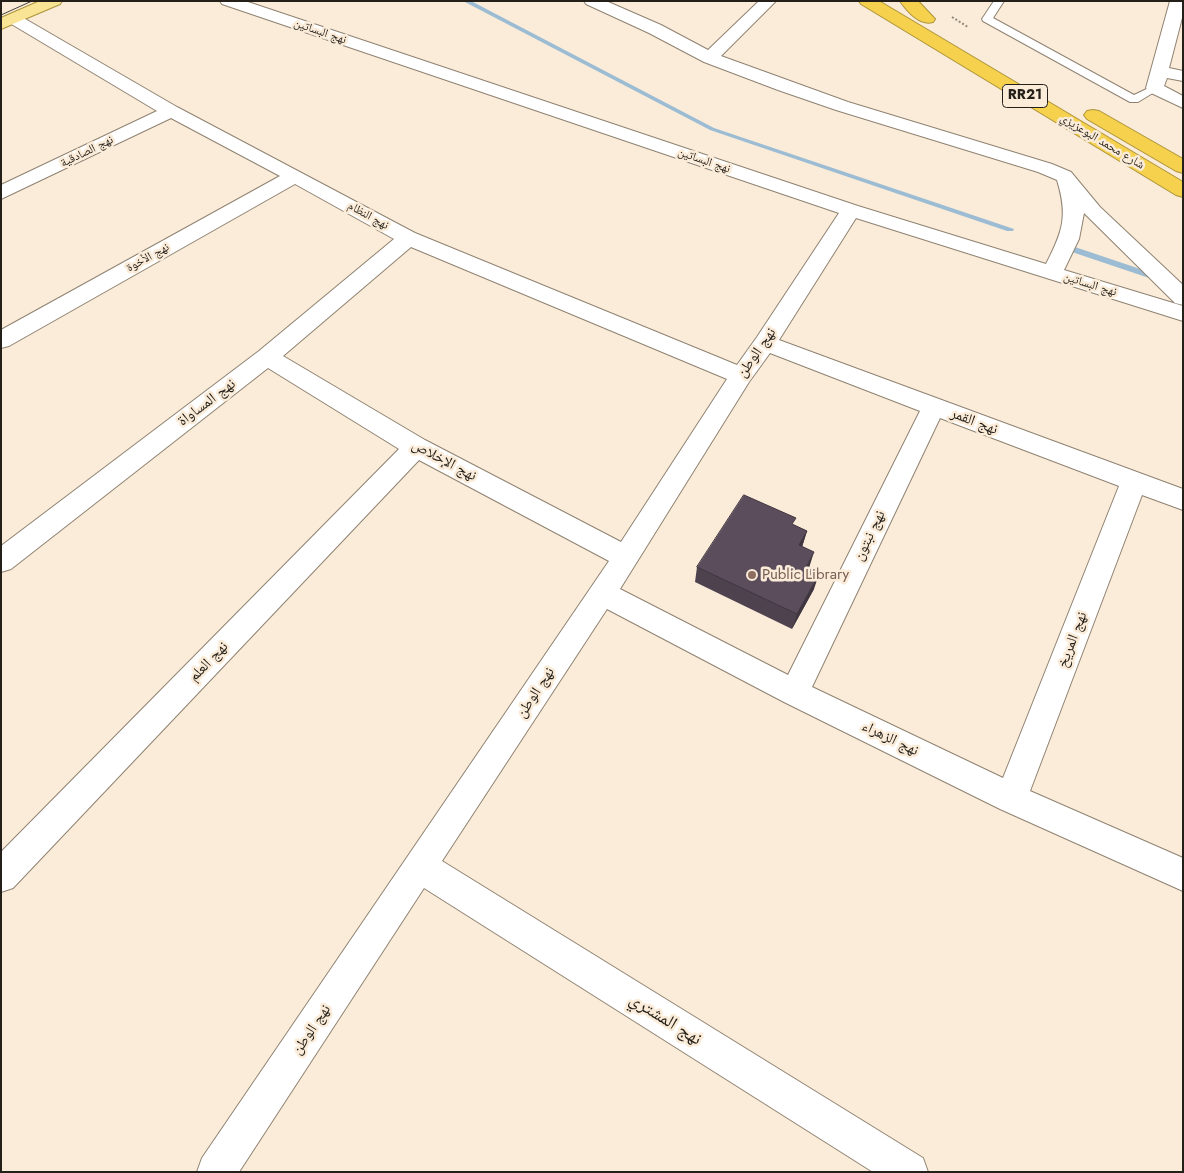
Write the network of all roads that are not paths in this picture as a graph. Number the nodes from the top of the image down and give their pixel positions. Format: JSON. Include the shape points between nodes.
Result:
{"nodes":[{"id":1,"x":54,"y":1,"type":"edge"},
{"id":2,"x":228,"y":1,"type":"edge"},
{"id":3,"x":768,"y":1,"type":"edge"},
{"id":4,"x":855,"y":1,"type":"edge"},
{"id":5,"x":867,"y":1,"type":"edge"},
{"id":6,"x":899,"y":1,"type":"edge"},
{"id":7,"x":908,"y":1,"type":"edge"},
{"id":8,"x":999,"y":1,"type":"edge"},
{"id":9,"x":595,"y":2,"type":"edge"},
{"id":10,"x":1179,"y":3,"type":"edge"},
{"id":11,"x":927,"y":19,"type":"junction"},
{"id":12,"x":8,"y":22,"type":"edge"},
{"id":13,"x":906,"y":26,"type":"junction"},
{"id":14,"x":990,"y":55,"type":"dead end"},
{"id":15,"x":710,"y":58,"type":"junction"},
{"id":16,"x":1160,"y":71,"type":"junction"},
{"id":17,"x":1183,"y":76,"type":"edge"},
{"id":18,"x":1155,"y":88,"type":"junction"},
{"id":19,"x":1183,"y":102,"type":"edge"},
{"id":20,"x":1082,"y":108,"type":"dead end"},
{"id":21,"x":171,"y":111,"type":"junction"},
{"id":22,"x":1183,"y":167,"type":"edge"},
{"id":23,"x":295,"y":176,"type":"junction"},
{"id":24,"x":1066,"y":181,"type":"junction"},
{"id":25,"x":1183,"y":190,"type":"edge"},
{"id":26,"x":1,"y":193,"type":"edge"},
{"id":27,"x":851,"y":210,"type":"junction"},
{"id":28,"x":408,"y":238,"type":"junction"},
{"id":29,"x":1052,"y":273,"type":"junction"},
{"id":30,"x":1183,"y":298,"type":"edge"},
{"id":31,"x":1183,"y":314,"type":"edge"},
{"id":32,"x":1,"y":340,"type":"edge"},
{"id":33,"x":765,"y":343,"type":"junction"},
{"id":34,"x":267,"y":357,"type":"junction"},
{"id":35,"x":741,"y":376,"type":"junction"},
{"id":36,"x":934,"y":406,"type":"junction"},
{"id":37,"x":416,"y":447,"type":"junction"},
{"id":38,"x":1134,"y":482,"type":"junction"},
{"id":39,"x":1183,"y":500,"type":"edge"},
{"id":40,"x":626,"y":557,"type":"junction"},
{"id":41,"x":1,"y":561,"type":"edge"},
{"id":42,"x":602,"y":593,"type":"junction"},
{"id":43,"x":794,"y":693,"type":"junction"},
{"id":44,"x":1011,"y":798,"type":"junction"},
{"id":45,"x":421,"y":867,"type":"junction"},
{"id":46,"x":1183,"y":875,"type":"edge"},
{"id":47,"x":1,"y":876,"type":"edge"},
{"id":48,"x":216,"y":1172,"type":"edge"},
{"id":49,"x":909,"y":1172,"type":"edge"}],
"edges":[{"from":1,"to":12,"type":"main road"},
{"from":2,"to":27,"type":"street","name":"نهج البساتين"},
{"from":3,"to":15,"type":"street"},
{"from":4,"to":13,"type":"highway","number":"RR21"},
{"from":5,"to":13,"type":"highway","name":"شارع محمد البوعزيزي","number":"RR21"},
{"from":6,"to":11,"type":"highway"},
{"from":7,"to":11,"type":"highway"},
{"from":8,"to":18,"type":"lane","via":[[987,19],[1134,100]]},
{"from":9,"to":15,"type":"street"},
{"from":10,"to":16,"type":"street"},
{"from":11,"to":14,"type":"highway"},
{"from":12,"to":21,"type":"street","name":"نهج النظام"},
{"from":13,"to":25,"type":"highway","name":"شارع محمد البوعزيزي","number":"RR21"},
{"from":15,"to":24,"type":"street","via":[[842,106],[1045,168],[1064,176]]},
{"from":16,"to":17,"type":"street"},
{"from":16,"to":18,"type":"street"},
{"from":18,"to":19,"type":"street"},
{"from":20,"to":22,"type":"highway","name":"شارع محمد البوعزيزي"},
{"from":21,"to":23,"type":"street","name":"نهج النظام"},
{"from":21,"to":26,"type":"street","name":"نهج الصادقية"},
{"from":23,"to":28,"type":"street","name":"نهج النظام"},
{"from":23,"to":32,"type":"street","name":"نهج الأخوة"},
{"from":24,"to":29,"type":"street","via":[[1074,215],[1069,240]]},
{"from":24,"to":30,"type":"street"},
{"from":27,"to":29,"type":"street","name":"نهج البساتين"},
{"from":27,"to":33,"type":"street","name":"نهج الوطن"},
{"from":28,"to":34,"type":"street","name":"نهج المساواة"},
{"from":28,"to":35,"type":"street","name":"نهج النظام"},
{"from":29,"to":31,"type":"street","name":"نهج البساتين"},
{"from":33,"to":35,"type":"street","name":"نهج الوطن"},
{"from":33,"to":36,"type":"street","name":"نهج القمر"},
{"from":34,"to":37,"type":"street","name":"نهج الإخلاص"},
{"from":34,"to":41,"type":"street","name":"نهج المساواة"},
{"from":35,"to":40,"type":"street","name":"نهج الوطن"},
{"from":36,"to":38,"type":"street","name":"نهج القمر"},
{"from":36,"to":43,"type":"street","name":"نهج نبتون"},
{"from":37,"to":40,"type":"street","name":"نهج الإخلاص"},
{"from":37,"to":47,"type":"street","name":"نهج العلم"},
{"from":38,"to":39,"type":"street","name":"نهج القمر"},
{"from":38,"to":44,"type":"street","name":"نهج المريخ"},
{"from":40,"to":42,"type":"street","name":"نهج الوطن"},
{"from":42,"to":43,"type":"street","name":"نهج الزهراء"},
{"from":42,"to":45,"type":"street","name":"نهج الوطن"},
{"from":43,"to":44,"type":"street","name":"نهج الزهراء"},
{"from":44,"to":46,"type":"street","name":"نهج الزهراء"},
{"from":45,"to":48,"type":"street","name":"نهج الوطن"},
{"from":45,"to":49,"type":"street","name":"نهج المشتري"}]}
